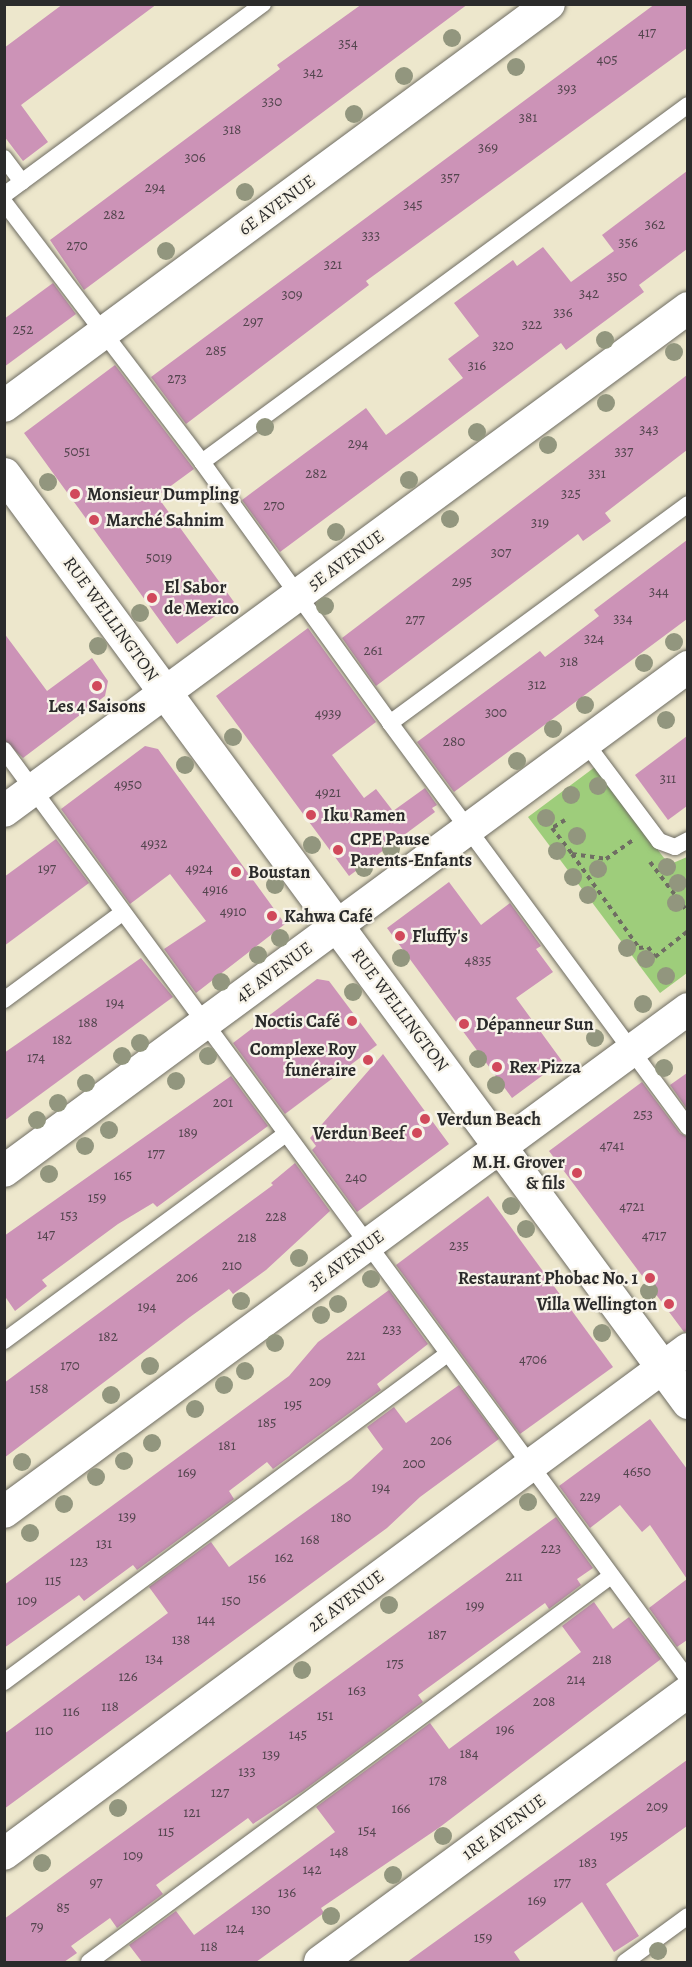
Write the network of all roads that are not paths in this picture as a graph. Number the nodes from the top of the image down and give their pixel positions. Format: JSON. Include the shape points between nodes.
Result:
{"nodes":[{"id":1,"x":263,"y":4,"type":"edge"},
{"id":2,"x":549,"y":4,"type":"edge"},
{"id":3,"x":687,"y":105,"type":"edge"},
{"id":4,"x":4,"y":158,"type":"edge"},
{"id":5,"x":22,"y":182,"type":"junction"},
{"id":6,"x":4,"y":195,"type":"edge"},
{"id":7,"x":4,"y":202,"type":"edge"},
{"id":8,"x":687,"y":308,"type":"edge"},
{"id":9,"x":105,"y":332,"type":"junction"},
{"id":10,"x":4,"y":406,"type":"edge"},
{"id":11,"x":202,"y":462,"type":"junction"},
{"id":12,"x":6,"y":478,"type":"edge"},
{"id":13,"x":687,"y":504,"type":"edge"},
{"id":14,"x":297,"y":596,"type":"junction"},
{"id":15,"x":687,"y":667,"type":"edge"},
{"id":16,"x":165,"y":692,"type":"junction"},
{"id":17,"x":390,"y":723,"type":"junction"},
{"id":18,"x":585,"y":742,"type":"junction"},
{"id":19,"x":4,"y":750,"type":"edge"},
{"id":20,"x":34,"y":789,"type":"junction"},
{"id":21,"x":4,"y":811,"type":"edge"},
{"id":22,"x":467,"y":829,"type":"junction"},
{"id":23,"x":687,"y":840,"type":"edge"},
{"id":24,"x":122,"y":913,"type":"junction"},
{"id":25,"x":337,"y":925,"type":"junction"},
{"id":26,"x":4,"y":1000,"type":"edge"},
{"id":27,"x":687,"y":1009,"type":"edge"},
{"id":28,"x":204,"y":1024,"type":"junction"},
{"id":29,"x":632,"y":1050,"type":"junction"},
{"id":30,"x":687,"y":1127,"type":"edge"},
{"id":31,"x":286,"y":1134,"type":"junction"},
{"id":32,"x":501,"y":1145,"type":"junction"},
{"id":33,"x":4,"y":1170,"type":"edge"},
{"id":34,"x":368,"y":1244,"type":"junction"},
{"id":35,"x":4,"y":1341,"type":"edge"},
{"id":36,"x":446,"y":1355,"type":"junction"},
{"id":37,"x":675,"y":1359,"type":"edge"},
{"id":38,"x":687,"y":1402,"type":"edge"},
{"id":39,"x":529,"y":1465,"type":"junction"},
{"id":40,"x":4,"y":1512,"type":"edge"},
{"id":41,"x":610,"y":1576,"type":"junction"},
{"id":42,"x":687,"y":1679,"type":"edge"},
{"id":43,"x":4,"y":1682,"type":"edge"},
{"id":44,"x":687,"y":1692,"type":"edge"},
{"id":45,"x":4,"y":1854,"type":"edge"},
{"id":46,"x":687,"y":1916,"type":"edge"},
{"id":47,"x":89,"y":1962,"type":"edge"},
{"id":48,"x":320,"y":1962,"type":"edge"},
{"id":49,"x":625,"y":1962,"type":"edge"}],
"edges":[{"from":1,"to":5,"type":"lane"},
{"from":2,"to":9,"type":"street","name":"6E AVENUE"},
{"from":3,"to":11,"type":"lane"},
{"from":4,"to":5,"type":"lane"},
{"from":5,"to":6,"type":"lane"},
{"from":7,"to":9,"type":"lane"},
{"from":8,"to":14,"type":"street","name":"5E AVENUE"},
{"from":9,"to":10,"type":"street","name":"6E AVENUE"},
{"from":9,"to":11,"type":"lane"},
{"from":11,"to":14,"type":"lane"},
{"from":12,"to":16,"type":"main road","name":"RUE WELLINGTON"},
{"from":13,"to":17,"type":"lane"},
{"from":14,"to":16,"type":"street","name":"5E AVENUE"},
{"from":14,"to":17,"type":"lane"},
{"from":15,"to":18,"type":"street","name":"4E AVENUE"},
{"from":16,"to":20,"type":"street","name":"5E AVENUE"},
{"from":16,"to":25,"type":"main road","name":"RUE WELLINGTON"},
{"from":17,"to":22,"type":"lane"},
{"from":18,"to":22,"type":"street","name":"4E AVENUE"},
{"from":18,"to":23,"type":"lane","via":[[666,846],[675,847]]},
{"from":19,"to":20,"type":"lane"},
{"from":20,"to":21,"type":"street","name":"5E AVENUE"},
{"from":20,"to":24,"type":"lane"},
{"from":22,"to":25,"type":"street","name":"4E AVENUE"},
{"from":22,"to":29,"type":"lane"},
{"from":24,"to":26,"type":"lane"},
{"from":24,"to":28,"type":"lane"},
{"from":25,"to":28,"type":"street","name":"4E AVENUE"},
{"from":25,"to":32,"type":"main road","name":"RUE WELLINGTON"},
{"from":27,"to":29,"type":"street","name":"3E AVENUE"},
{"from":28,"to":31,"type":"lane"},
{"from":28,"to":33,"type":"street","name":"4E AVENUE"},
{"from":29,"to":30,"type":"lane"},
{"from":29,"to":32,"type":"street","name":"3E AVENUE"},
{"from":31,"to":34,"type":"lane"},
{"from":31,"to":35,"type":"lane"},
{"from":32,"to":34,"type":"street","name":"3E AVENUE"},
{"from":32,"to":37,"type":"main road","name":"RUE WELLINGTON"},
{"from":34,"to":36,"type":"lane"},
{"from":34,"to":40,"type":"street","name":"3E AVENUE"},
{"from":36,"to":39,"type":"lane"},
{"from":36,"to":43,"type":"lane"},
{"from":37,"to":38,"type":"main road","name":"RUE WELLINGTON"},
{"from":37,"to":39,"type":"street","name":"2E AVENUE"},
{"from":39,"to":41,"type":"lane"},
{"from":39,"to":45,"type":"street","name":"2E AVENUE"},
{"from":41,"to":42,"type":"lane"},
{"from":41,"to":47,"type":"lane"},
{"from":44,"to":48,"type":"street","name":"1RE AVENUE"},
{"from":46,"to":49,"type":"lane"}]}
